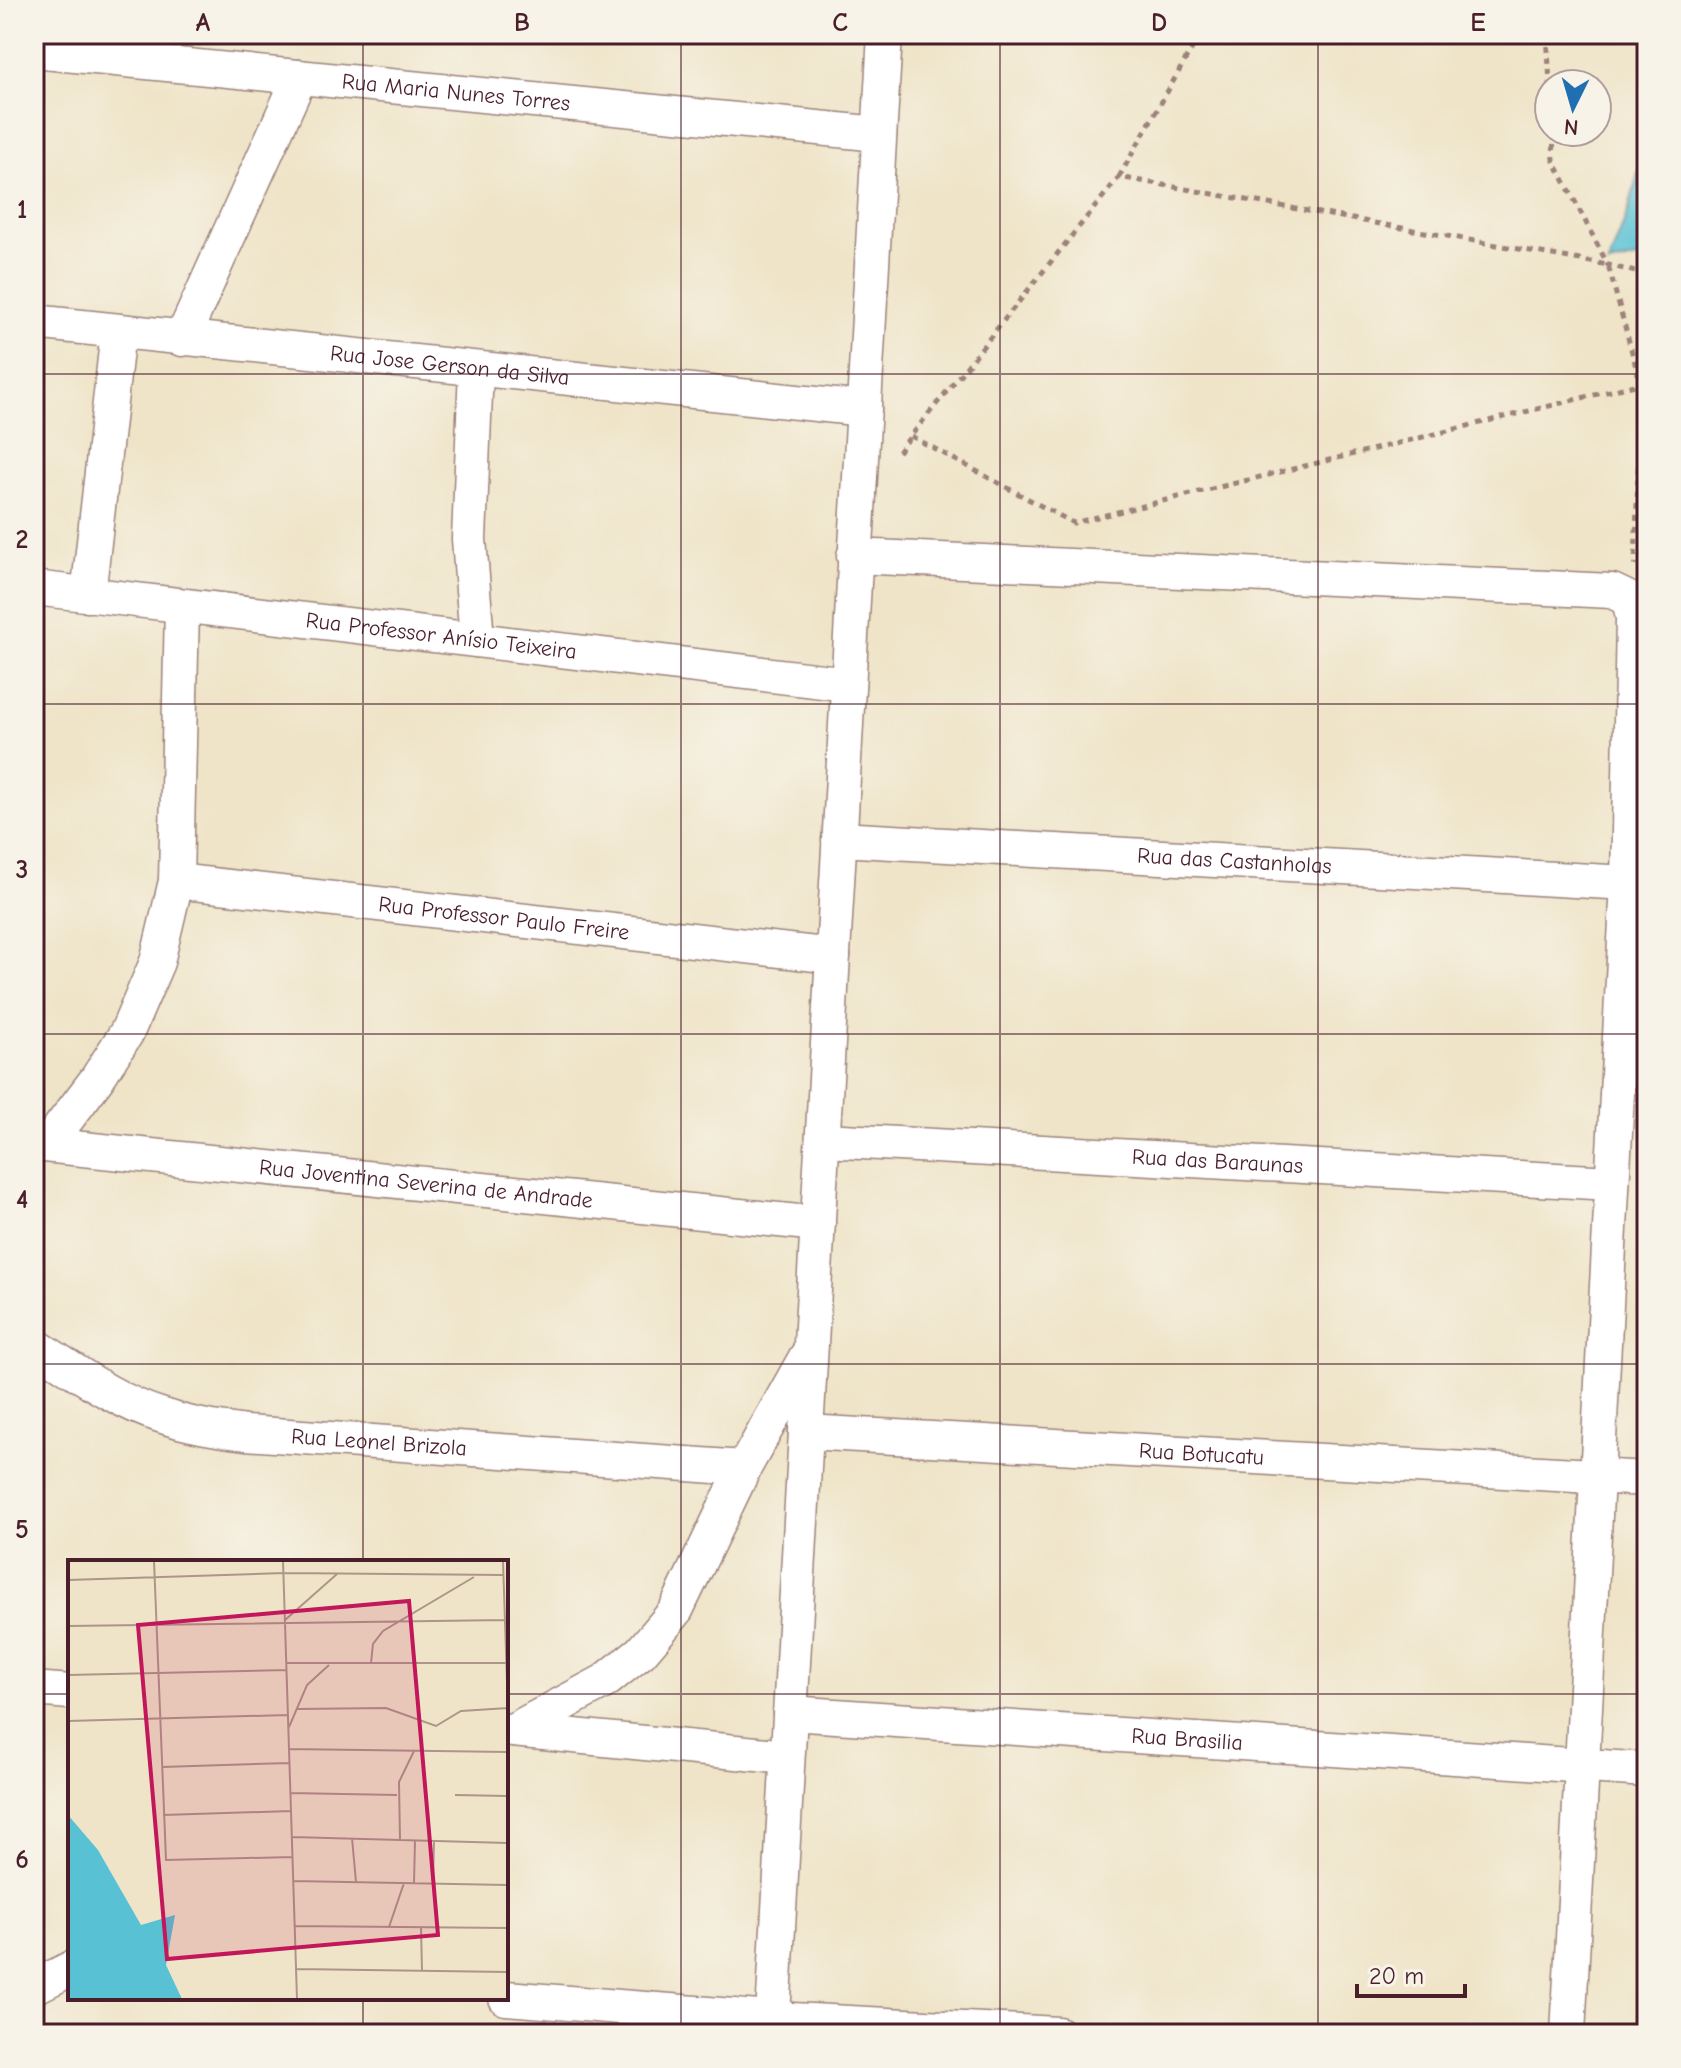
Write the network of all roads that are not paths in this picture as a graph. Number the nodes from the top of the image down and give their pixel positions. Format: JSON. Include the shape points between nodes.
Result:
{"nodes":[{"id":1,"x":885,"y":34,"type":"edge"},
{"id":2,"x":99,"y":46,"type":"edge"},
{"id":3,"x":34,"y":51,"type":"edge"},
{"id":4,"x":300,"y":77,"type":"junction"},
{"id":5,"x":879,"y":134,"type":"junction"},
{"id":6,"x":34,"y":322,"type":"edge"},
{"id":7,"x":118,"y":332,"type":"junction"},
{"id":8,"x":182,"y":339,"type":"junction"},
{"id":9,"x":476,"y":369,"type":"junction"},
{"id":10,"x":864,"y":409,"type":"junction"},
{"id":11,"x":854,"y":556,"type":"junction"},
{"id":12,"x":34,"y":588,"type":"edge"},
{"id":13,"x":88,"y":595,"type":"junction"},
{"id":14,"x":182,"y":607,"type":"junction"},
{"id":15,"x":477,"y":640,"type":"junction"},
{"id":16,"x":848,"y":684,"type":"junction"},
{"id":17,"x":839,"y":839,"type":"junction"},
{"id":18,"x":176,"y":881,"type":"junction"},
{"id":19,"x":1628,"y":883,"type":"junction"},
{"id":20,"x":833,"y":956,"type":"junction"},
{"id":21,"x":824,"y":1140,"type":"junction"},
{"id":22,"x":41,"y":1145,"type":"edge"},
{"id":23,"x":1612,"y":1183,"type":"junction"},
{"id":24,"x":818,"y":1224,"type":"junction"},
{"id":25,"x":34,"y":1345,"type":"edge"},
{"id":26,"x":810,"y":1350,"type":"junction"},
{"id":27,"x":806,"y":1432,"type":"junction"},
{"id":28,"x":744,"y":1468,"type":"junction"},
{"id":29,"x":1596,"y":1475,"type":"junction"},
{"id":30,"x":1647,"y":1479,"type":"edge"},
{"id":31,"x":34,"y":1689,"type":"edge"},
{"id":32,"x":68,"y":1692,"type":"edge"},
{"id":33,"x":790,"y":1713,"type":"junction"},
{"id":34,"x":510,"y":1729,"type":"edge"},
{"id":35,"x":787,"y":1757,"type":"junction"},
{"id":36,"x":1583,"y":1766,"type":"junction"},
{"id":37,"x":1647,"y":1770,"type":"edge"},
{"id":38,"x":34,"y":1960,"type":"edge"},
{"id":39,"x":68,"y":1966,"type":"edge"},
{"id":40,"x":68,"y":1967,"type":"edge"},
{"id":41,"x":34,"y":1987,"type":"edge"},
{"id":42,"x":508,"y":1998,"type":"edge"},
{"id":43,"x":766,"y":2029,"type":"edge"},
{"id":44,"x":1058,"y":2034,"type":"edge"},
{"id":45,"x":1568,"y":2034,"type":"edge"}],
"edges":[{"from":1,"to":5,"type":"street"},
{"from":2,"to":3,"type":"street","name":"Rua Maria Nunes Torres"},
{"from":2,"to":4,"type":"street","name":"Rua Maria Nunes Torres"},
{"from":4,"to":5,"type":"street","name":"Rua Maria Nunes Torres"},
{"from":4,"to":8,"type":"street"},
{"from":5,"to":10,"type":"street"},
{"from":6,"to":7,"type":"street","name":"Rua Jose Gerson da Silva"},
{"from":7,"to":8,"type":"street","name":"Rua Jose Gerson da Silva"},
{"from":7,"to":13,"type":"street"},
{"from":8,"to":9,"type":"street","name":"Rua Jose Gerson da Silva"},
{"from":9,"to":10,"type":"street","name":"Rua Jose Gerson da Silva"},
{"from":9,"to":15,"type":"street","via":[[469,539]]},
{"from":10,"to":11,"type":"street"},
{"from":11,"to":16,"type":"street"},
{"from":11,"to":19,"type":"street","via":[[1612,591],[1629,599],[1633,618]]},
{"from":12,"to":13,"type":"street","name":"Rua Professor Anísio Teixeira"},
{"from":13,"to":14,"type":"street","name":"Rua Professor Anísio Teixeira"},
{"from":14,"to":15,"type":"street","name":"Rua Professor Anísio Teixeira"},
{"from":14,"to":18,"type":"street"},
{"from":15,"to":16,"type":"street","name":"Rua Professor Anísio Teixeira"},
{"from":16,"to":17,"type":"street"},
{"from":17,"to":19,"type":"street","name":"Rua das Castanholas"},
{"from":17,"to":20,"type":"street"},
{"from":18,"to":20,"type":"street","name":"Rua Professor Paulo Freire"},
{"from":18,"to":22,"type":"street","via":[[157,962],[127,1032],[97,1079]]},
{"from":19,"to":23,"type":"street"},
{"from":20,"to":21,"type":"street"},
{"from":21,"to":23,"type":"street","name":"Rua das Baraunas"},
{"from":21,"to":24,"type":"street"},
{"from":22,"to":24,"type":"street","name":"Rua Joventina Severina de Andrade"},
{"from":23,"to":29,"type":"street"},
{"from":24,"to":26,"type":"street"},
{"from":25,"to":28,"type":"street","name":"Rua Leonel Brizola","via":[[122,1399],[197,1426]]},
{"from":26,"to":27,"type":"street"},
{"from":26,"to":28,"type":"street"},
{"from":27,"to":29,"type":"street","name":"Rua Botucatu"},
{"from":27,"to":33,"type":"street"},
{"from":28,"to":34,"type":"street","via":[[675,1612],[641,1652],[605,1681]]},
{"from":29,"to":30,"type":"street","name":"Rua Botucatu"},
{"from":29,"to":36,"type":"street"},
{"from":31,"to":32,"type":"street"},
{"from":33,"to":35,"type":"street"},
{"from":33,"to":36,"type":"street","name":"Rua Brasilia"},
{"from":34,"to":35,"type":"street"},
{"from":35,"to":43,"type":"street"},
{"from":36,"to":37,"type":"street","name":"Rua Brasilia"},
{"from":36,"to":45,"type":"street"},
{"from":38,"to":39,"type":"street"},
{"from":40,"to":41,"type":"street"},
{"from":42,"to":43,"type":"street"},
{"from":43,"to":44,"type":"street"}]}
